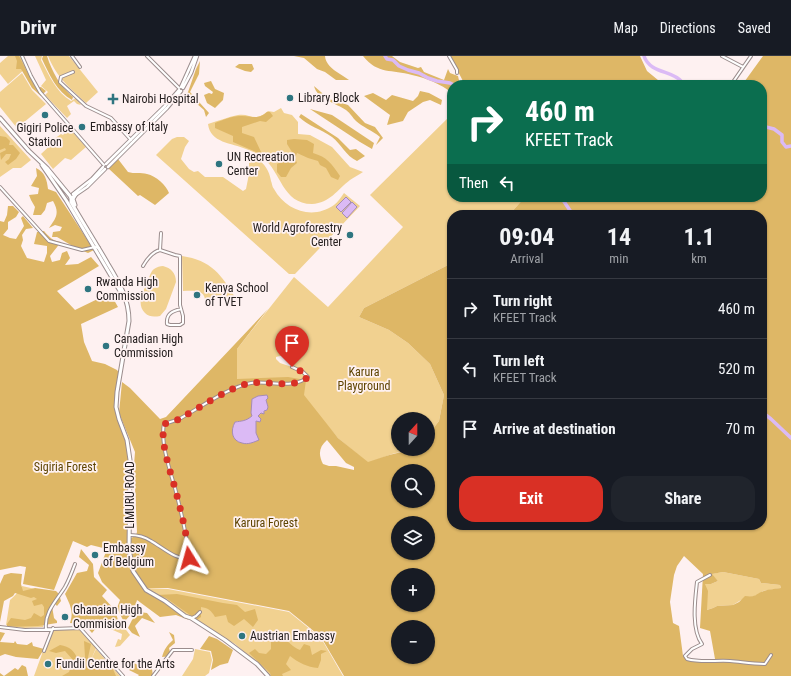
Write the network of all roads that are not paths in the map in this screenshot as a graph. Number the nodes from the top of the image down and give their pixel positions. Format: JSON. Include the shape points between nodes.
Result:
{"nodes":[{"id":1,"x":22,"y":56,"type":"edge"},
{"id":2,"x":72,"y":56,"type":"edge"},
{"id":3,"x":147,"y":56,"type":"edge"},
{"id":4,"x":196,"y":56,"type":"edge"},
{"id":5,"x":449,"y":56,"type":"edge"},
{"id":6,"x":722,"y":56,"type":"edge"},
{"id":7,"x":751,"y":56,"type":"edge"},
{"id":8,"x":80,"y":67,"type":"dead end"},
{"id":9,"x":743,"y":67,"type":"junction"},
{"id":10,"x":73,"y":72,"type":"dead end"},
{"id":11,"x":457,"y":73,"type":"dead end"},
{"id":12,"x":734,"y":80,"type":"edge"},
{"id":13,"x":181,"y":89,"type":"junction"},
{"id":14,"x":0,"y":118,"type":"edge"},
{"id":15,"x":131,"y":140,"type":"junction"},
{"id":16,"x":40,"y":162,"type":"junction"},
{"id":17,"x":105,"y":166,"type":"junction"},
{"id":18,"x":0,"y":187,"type":"edge"},
{"id":19,"x":75,"y":194,"type":"junction"},
{"id":20,"x":68,"y":195,"type":"junction"},
{"id":21,"x":65,"y":197,"type":"junction"},
{"id":22,"x":69,"y":200,"type":"junction"},
{"id":23,"x":80,"y":218,"type":"junction"},
{"id":24,"x":161,"y":233,"type":"dead end"},
{"id":25,"x":91,"y":238,"type":"junction"},
{"id":26,"x":96,"y":243,"type":"junction"},
{"id":27,"x":95,"y":247,"type":"junction"},
{"id":28,"x":99,"y":248,"type":"junction"},
{"id":29,"x":160,"y":250,"type":"junction"},
{"id":30,"x":143,"y":266,"type":"dead end"},
{"id":31,"x":126,"y":301,"type":"junction"},
{"id":32,"x":180,"y":309,"type":"junction"},
{"id":33,"x":292,"y":367,"type":"dead end"},
{"id":34,"x":130,"y":535,"type":"junction"},
{"id":35,"x":75,"y":564,"type":"dead end"},
{"id":36,"x":710,"y":575,"type":"dead end"},
{"id":37,"x":200,"y":612,"type":"dead end"},
{"id":38,"x":191,"y":618,"type":"junction"},
{"id":39,"x":0,"y":627,"type":"edge"},
{"id":40,"x":53,"y":628,"type":"junction"},
{"id":41,"x":46,"y":629,"type":"junction"},
{"id":42,"x":192,"y":650,"type":"dead end"},
{"id":43,"x":44,"y":651,"type":"dead end"},
{"id":44,"x":771,"y":655,"type":"dead end"},
{"id":45,"x":266,"y":675,"type":"edge"},
{"id":46,"x":123,"y":676,"type":"edge"},
{"id":47,"x":153,"y":676,"type":"edge"}],
"edges":[{"from":1,"to":17,"type":"street","via":[[40,92]]},
{"from":2,"to":8,"type":"street"},
{"from":3,"to":13,"type":"street"},
{"from":4,"to":13,"type":"street","via":[[191,73]]},
{"from":5,"to":11,"type":"street"},
{"from":6,"to":9,"type":"street"},
{"from":7,"to":9,"type":"street"},
{"from":9,"to":12,"type":"street"},
{"from":10,"to":15,"type":"street","via":[[61,77],[60,82],[86,106],[111,118]]},
{"from":13,"to":15,"type":"street"},
{"from":13,"to":17,"type":"street","via":[[167,108]]},
{"from":14,"to":16,"type":"main road","name":"LIMURU ROAD"},
{"from":15,"to":17,"type":"street"},
{"from":16,"to":20,"type":"main road","name":"LIMURU ROAD"},
{"from":16,"to":21,"type":"main road","name":"LIMURU ROAD"},
{"from":17,"to":19,"type":"street","via":[[87,187]]},
{"from":18,"to":27,"type":"street","via":[[49,241],[82,250]]},
{"from":19,"to":20,"type":"main road"},
{"from":19,"to":22,"type":"street"},
{"from":19,"to":23,"type":"main road","via":[[72,201]]},
{"from":20,"to":21,"type":"main road"},
{"from":20,"to":22,"type":"main road","name":"LIMURU ROAD"},
{"from":21,"to":22,"type":"main road","name":"LIMURU ROAD"},
{"from":22,"to":23,"type":"main road","name":"LIMURU ROAD"},
{"from":22,"to":25,"type":"main road","name":"LIMURU ROAD"},
{"from":23,"to":25,"type":"main road","name":"LIMURU ROAD"},
{"from":24,"to":29,"type":"street"},
{"from":25,"to":26,"type":"main road","name":"LIMURU ROAD"},
{"from":25,"to":27,"type":"main road","name":"LIMURU ROAD"},
{"from":26,"to":27,"type":"street"},
{"from":26,"to":28,"type":"main road","name":"LIMURU ROAD"},
{"from":27,"to":28,"type":"street"},
{"from":27,"to":31,"type":"main road","name":"LIMURU ROAD"},
{"from":28,"to":31,"type":"main road","name":"LIMURU ROAD","via":[[122,287]]},
{"from":29,"to":30,"type":"street","via":[[150,256]]},
{"from":29,"to":32,"type":"street","via":[[180,256]]},
{"from":31,"to":34,"type":"main road","name":"LIMURU ROAD","via":[[128,329],[116,410],[127,440],[130,460]]},
{"from":32,"to":32,"type":"street","via":[[171,312],[167,319],[168,324],[180,326],[183,321]]},
{"from":33,"to":34,"type":"street","via":[[308,377],[291,383],[247,384],[164,424],[165,450],[189,558],[180,558],[151,541]]},
{"from":34,"to":38,"type":"main road","name":"LIMURU ROAD","via":[[129,550],[133,571],[141,584],[150,593]]},
{"from":35,"to":41,"type":"street","via":[[66,585],[51,607]]},
{"from":36,"to":44,"type":"street","via":[[696,582],[696,629],[702,644],[692,648],[685,656],[687,659],[765,664]]},
{"from":37,"to":38,"type":"street"},
{"from":38,"to":45,"type":"main road","name":"LIMURU ROAD","via":[[257,664]]},
{"from":39,"to":41,"type":"street"},
{"from":40,"to":41,"type":"street"},
{"from":40,"to":43,"type":"street"},
{"from":40,"to":46,"type":"street","via":[[82,628]]},
{"from":42,"to":47,"type":"street","via":[[173,650]]}]}
